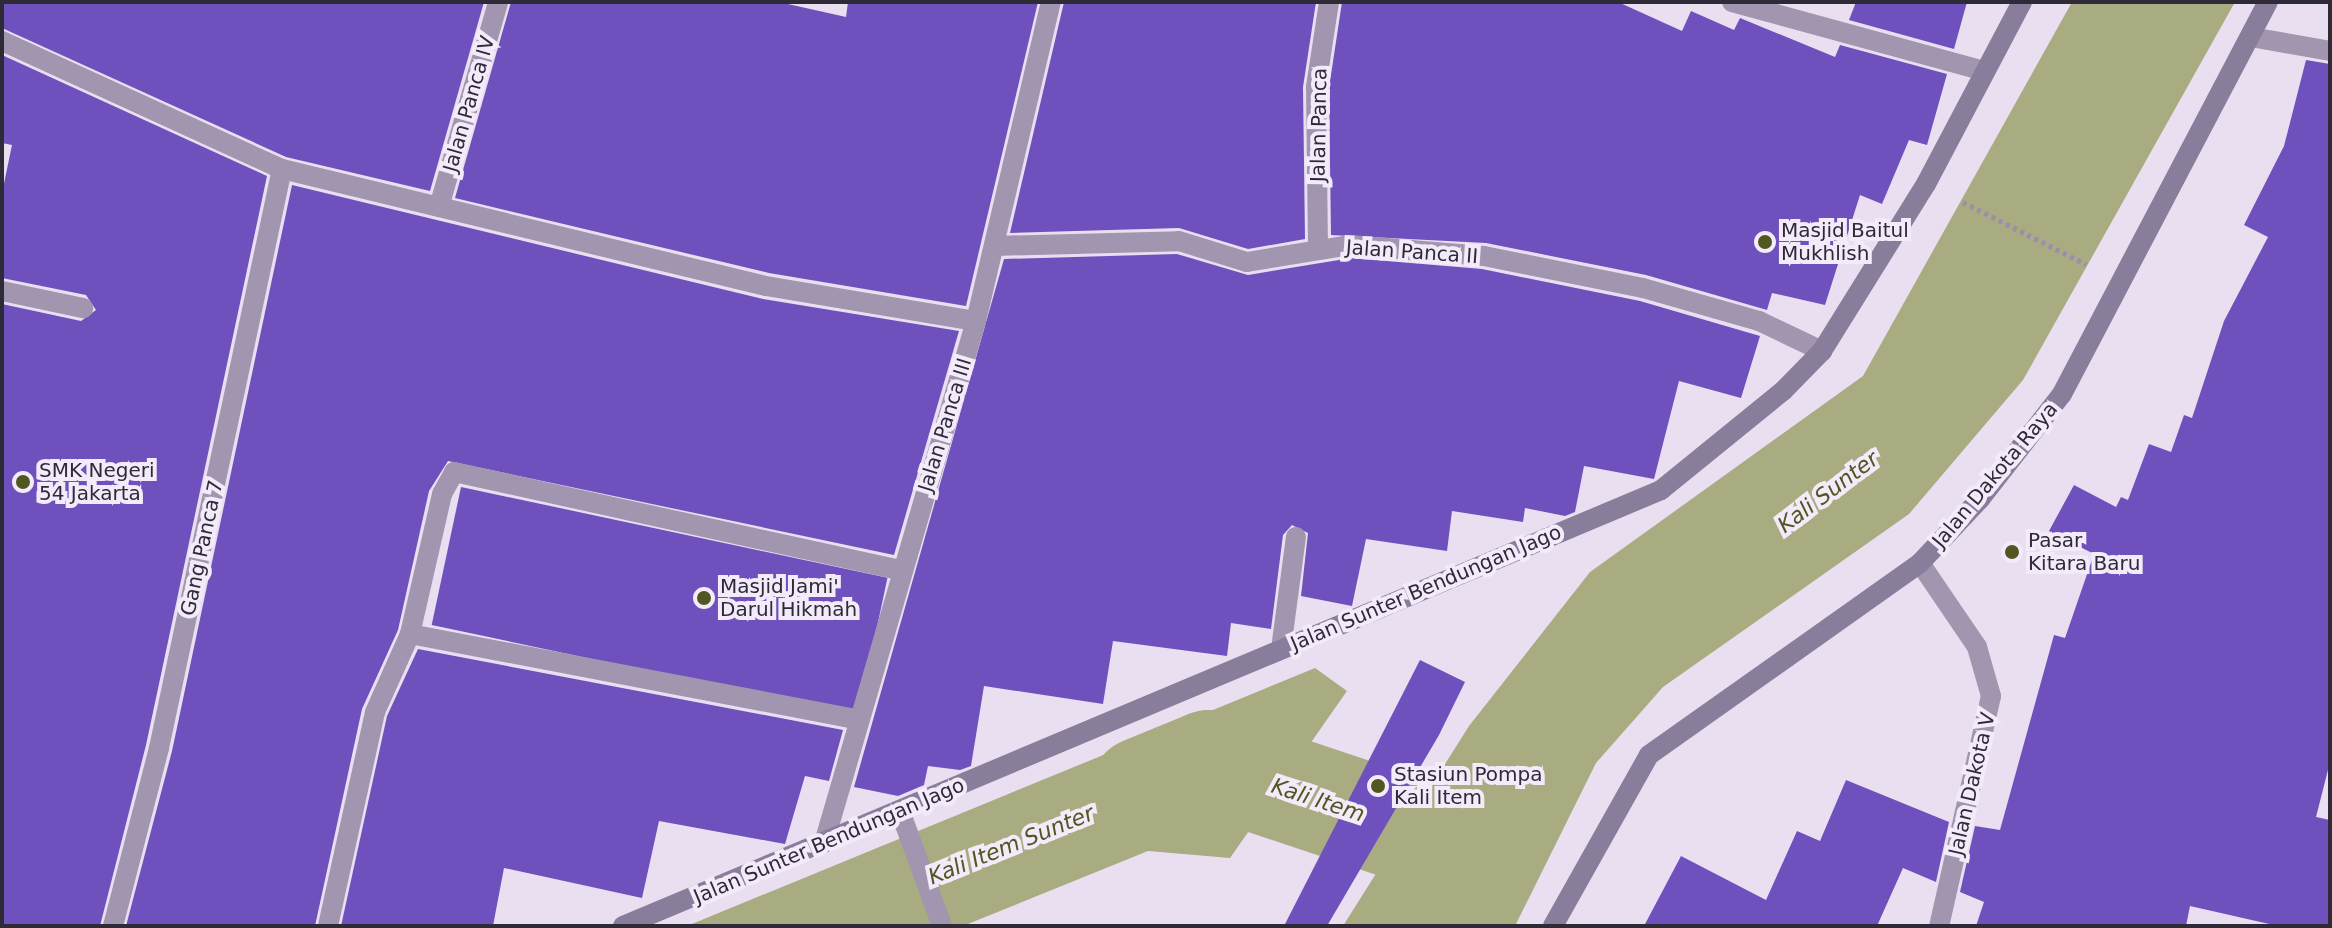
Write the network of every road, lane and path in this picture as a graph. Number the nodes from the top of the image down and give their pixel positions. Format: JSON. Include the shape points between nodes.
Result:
{"nodes":[{"id":1,"x":498,"y":2,"type":"edge"},
{"id":2,"x":1051,"y":2,"type":"edge"},
{"id":3,"x":1329,"y":2,"type":"edge"},
{"id":4,"x":1732,"y":2,"type":"edge"},
{"id":5,"x":2022,"y":2,"type":"edge"},
{"id":6,"x":2268,"y":2,"type":"edge"},
{"id":7,"x":2251,"y":37,"type":"junction"},
{"id":8,"x":2,"y":41,"type":"edge"},
{"id":9,"x":2330,"y":51,"type":"edge"},
{"id":10,"x":1984,"y":71,"type":"junction"},
{"id":11,"x":282,"y":169,"type":"junction"},
{"id":12,"x":1959,"y":200,"type":"dead end"},
{"id":13,"x":439,"y":207,"type":"junction"},
{"id":14,"x":994,"y":246,"type":"junction"},
{"id":15,"x":1318,"y":248,"type":"junction"},
{"id":16,"x":2102,"y":272,"type":"dead end"},
{"id":17,"x":2,"y":291,"type":"edge"},
{"id":18,"x":83,"y":308,"type":"dead end"},
{"id":19,"x":976,"y":321,"type":"junction"},
{"id":20,"x":1822,"y":351,"type":"junction"},
{"id":21,"x":1296,"y":537,"type":"dead end"},
{"id":22,"x":1920,"y":563,"type":"junction"},
{"id":23,"x":900,"y":570,"type":"junction"},
{"id":24,"x":410,"y":634,"type":"junction"},
{"id":25,"x":1281,"y":649,"type":"junction"},
{"id":26,"x":856,"y":719,"type":"junction"},
{"id":27,"x":902,"y":818,"type":"junction"},
{"id":28,"x":824,"y":843,"type":"junction"},
{"id":29,"x":113,"y":926,"type":"edge"},
{"id":30,"x":328,"y":926,"type":"edge"},
{"id":31,"x":623,"y":926,"type":"edge"},
{"id":32,"x":942,"y":926,"type":"edge"},
{"id":33,"x":1553,"y":926,"type":"edge"},
{"id":34,"x":1939,"y":926,"type":"edge"}],
"edges":[{"from":1,"to":13,"type":"street","name":"Jalan Panca IV"},
{"from":2,"to":14,"type":"street","name":"Jalan Panca III"},
{"from":3,"to":15,"type":"street","name":"Jalan Panca","via":[[1316,87]]},
{"from":4,"to":10,"type":"street"},
{"from":5,"to":10,"type":"street","name":"Jalan Sunter Bendungan Jago"},
{"from":6,"to":7,"type":"street","name":"Jalan Dakota Raya"},
{"from":7,"to":9,"type":"street"},
{"from":7,"to":22,"type":"street","name":"Jalan Dakota Raya","via":[[2062,394],[1980,499]]},
{"from":8,"to":11,"type":"street"},
{"from":10,"to":20,"type":"street","name":"Jalan Sunter Bendungan Jago","via":[[1911,210]]},
{"from":11,"to":13,"type":"street"},
{"from":11,"to":29,"type":"street","name":"Gang Panca 7","via":[[162,733]]},
{"from":12,"to":16,"type":"path"},
{"from":13,"to":19,"type":"street","via":[[766,286]]},
{"from":14,"to":15,"type":"street","name":"Jalan Panca II","via":[[1179,241],[1247,262]]},
{"from":14,"to":19,"type":"street","name":"Jalan Panca III"},
{"from":15,"to":20,"type":"street","name":"Jalan Panca II","via":[[1484,256],[1643,288],[1759,321]]},
{"from":17,"to":18,"type":"street"},
{"from":19,"to":23,"type":"street","name":"Jalan Panca III"},
{"from":20,"to":25,"type":"street","name":"Jalan Sunter Bendungan Jago","via":[[1783,391],[1661,490]]},
{"from":21,"to":25,"type":"street"},
{"from":22,"to":33,"type":"street","name":"Jalan Dakota Raya","via":[[1649,755]]},
{"from":22,"to":34,"type":"street","name":"Jalan Dakota V","via":[[1977,647],[1991,696]]},
{"from":23,"to":24,"type":"street","via":[[454,472],[442,494]]},
{"from":23,"to":26,"type":"street","name":"Jalan Panca III"},
{"from":24,"to":26,"type":"street"},
{"from":24,"to":30,"type":"street","via":[[375,712]]},
{"from":25,"to":27,"type":"street","name":"Jalan Sunter Bendungan Jago"},
{"from":26,"to":28,"type":"street","name":"Jalan Panca III"},
{"from":27,"to":28,"type":"street","name":"Jalan Sunter Bendungan Jago"},
{"from":27,"to":32,"type":"street"},
{"from":28,"to":31,"type":"street","name":"Jalan Sunter Bendungan Jago"}]}
